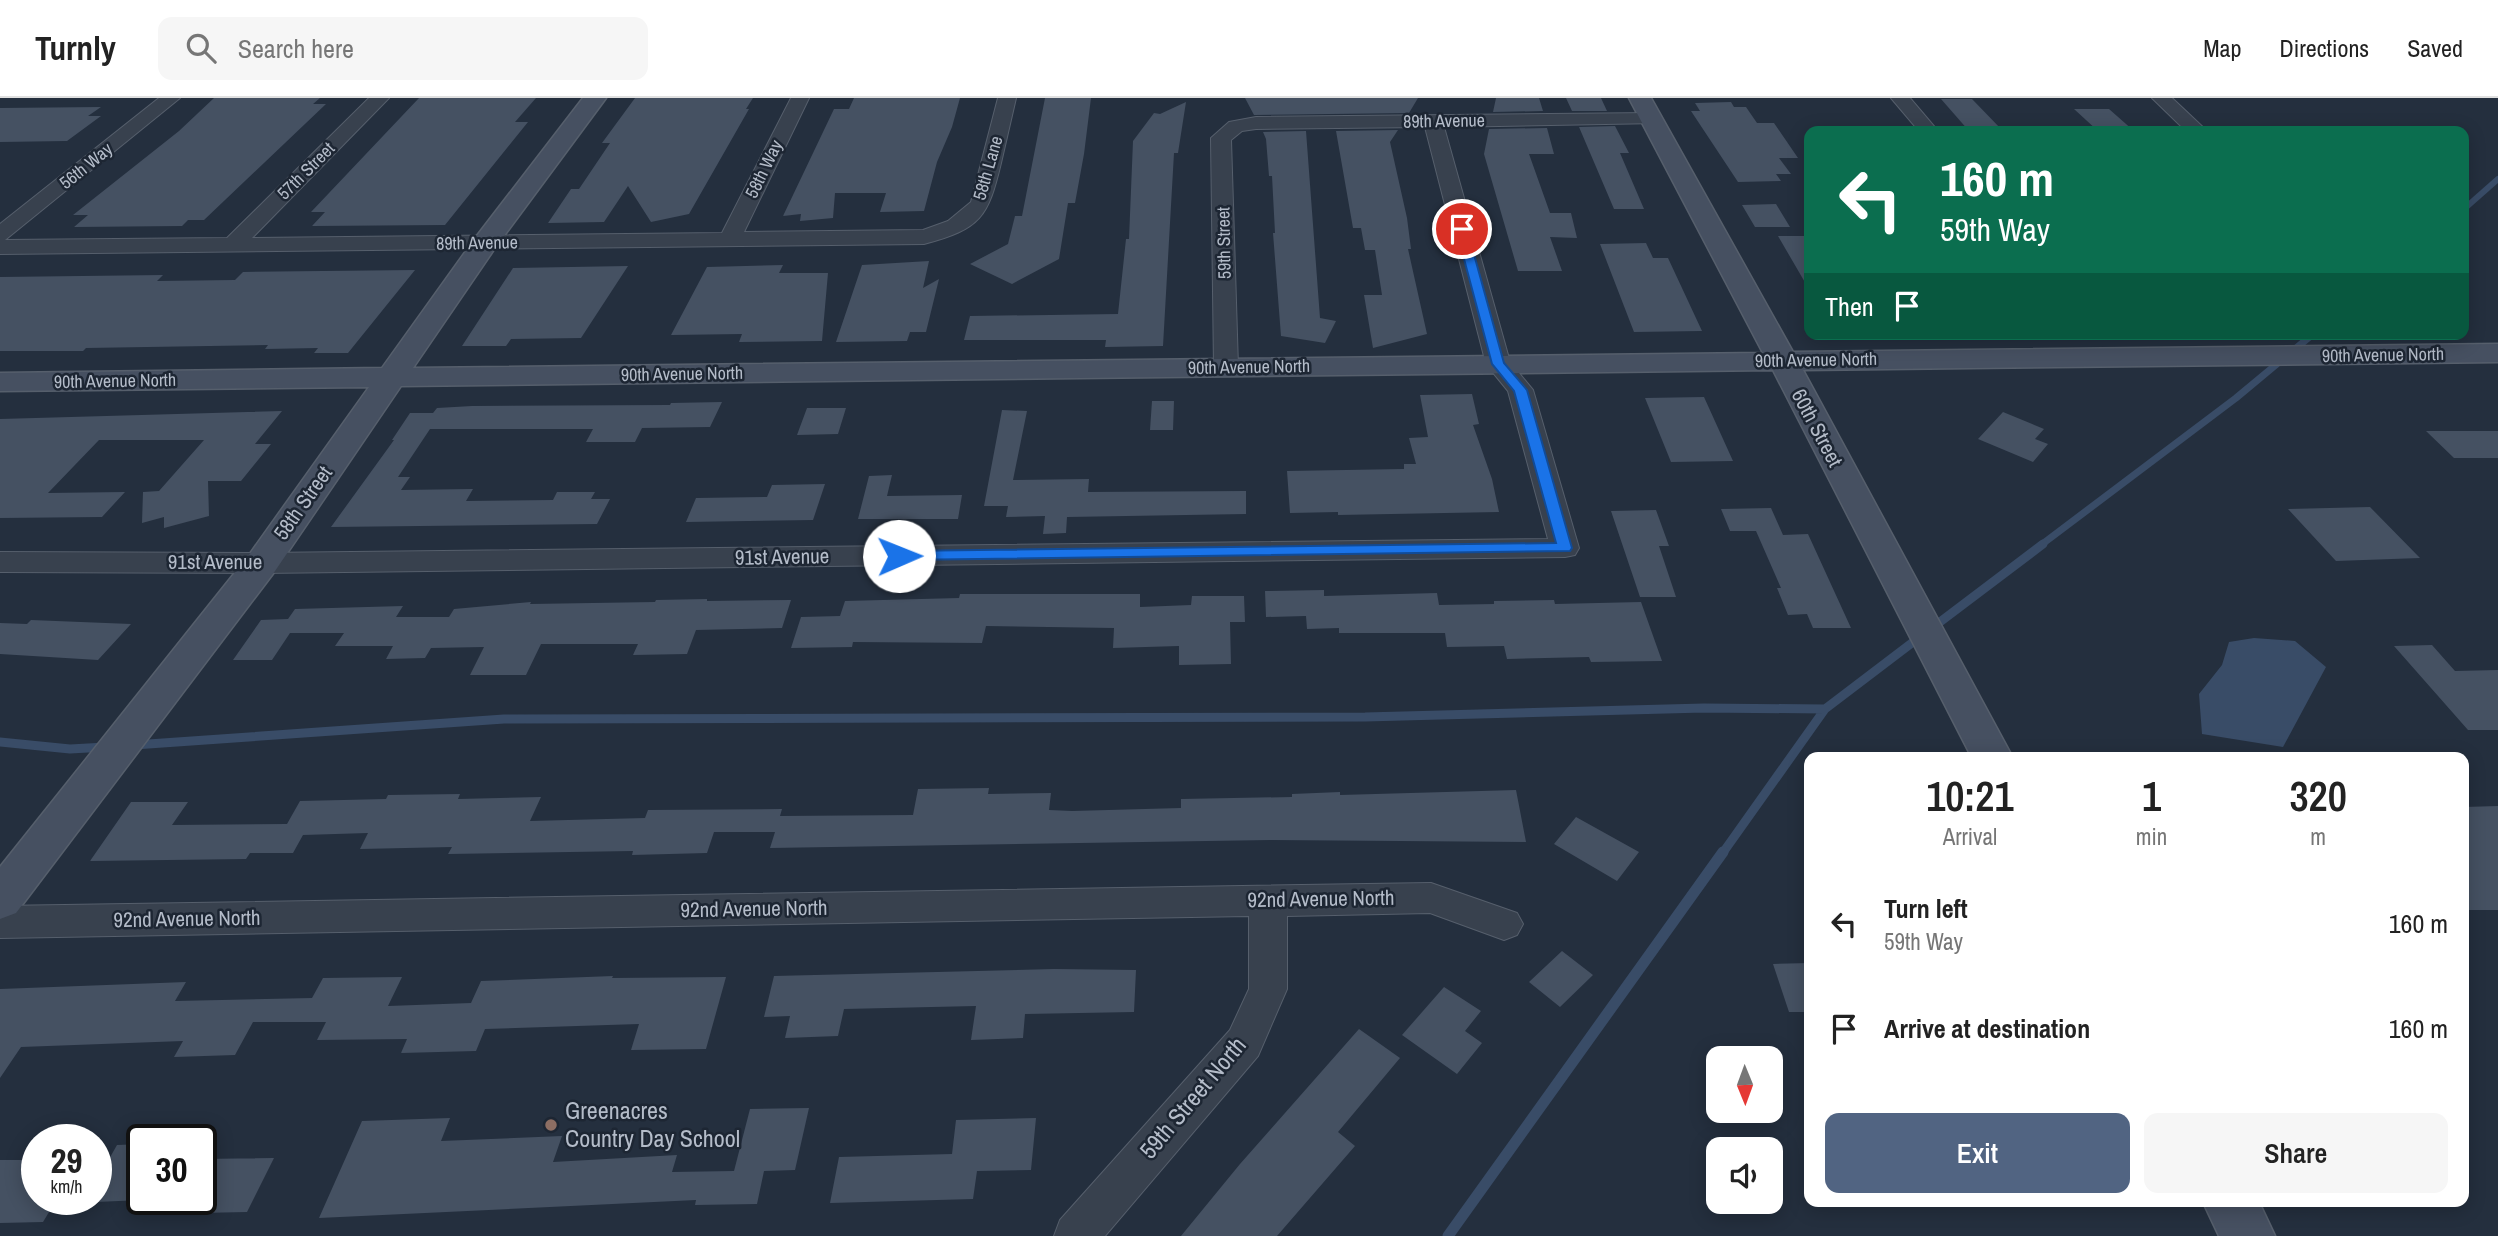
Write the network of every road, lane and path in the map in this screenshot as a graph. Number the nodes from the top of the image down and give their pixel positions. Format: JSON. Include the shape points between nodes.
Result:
{"nodes":[{"id":1,"x":171,"y":98,"type":"edge"},
{"id":2,"x":380,"y":98,"type":"edge"},
{"id":3,"x":595,"y":98,"type":"edge"},
{"id":4,"x":800,"y":98,"type":"edge"},
{"id":5,"x":1007,"y":98,"type":"edge"},
{"id":6,"x":1900,"y":98,"type":"edge"},
{"id":7,"x":2161,"y":98,"type":"edge"},
{"id":8,"x":1646,"y":108,"type":"edge"},
{"id":9,"x":1433,"y":121,"type":"junction"},
{"id":10,"x":1236,"y":126,"type":"joint"},
{"id":11,"x":1924,"y":126,"type":"edge"},
{"id":12,"x":2192,"y":126,"type":"edge"},
{"id":13,"x":954,"y":229,"type":"joint"},
{"id":14,"x":0,"y":234,"type":"edge"},
{"id":15,"x":729,"y":240,"type":"junction"},
{"id":16,"x":485,"y":243,"type":"junction"},
{"id":17,"x":232,"y":245,"type":"junction"},
{"id":18,"x":0,"y":247,"type":"edge"},
{"id":19,"x":2498,"y":354,"type":"edge"},
{"id":20,"x":1781,"y":361,"type":"junction"},
{"id":21,"x":1498,"y":364,"type":"junction"},
{"id":22,"x":1226,"y":368,"type":"junction"},
{"id":23,"x":390,"y":377,"type":"junction"},
{"id":24,"x":0,"y":382,"type":"edge"},
{"id":25,"x":0,"y":562,"type":"edge"},
{"id":26,"x":262,"y":563,"type":"junction"},
{"id":27,"x":1990,"y":752,"type":"edge"},
{"id":28,"x":0,"y":900,"type":"edge"},
{"id":29,"x":1268,"y":900,"type":"junction"},
{"id":30,"x":0,"y":922,"type":"edge"},
{"id":31,"x":1504,"y":924,"type":"dead end"},
{"id":32,"x":2233,"y":1207,"type":"edge"},
{"id":33,"x":1076,"y":1236,"type":"edge"},
{"id":34,"x":2248,"y":1236,"type":"edge"}],
"edges":[{"from":1,"to":14,"type":"street","name":"56th Way"},
{"from":2,"to":17,"type":"street","name":"57th Street"},
{"from":3,"to":16,"type":"street","name":"58th Street"},
{"from":4,"to":15,"type":"street","name":"58th Way"},
{"from":5,"to":13,"type":"street","name":"58th Lane","via":[[981,202]]},
{"from":6,"to":11,"type":"street"},
{"from":7,"to":12,"type":"street"},
{"from":8,"to":9,"type":"street","name":"89th Avenue"},
{"from":8,"to":20,"type":"street","name":"60th Street"},
{"from":9,"to":10,"type":"street","name":"89th Avenue"},
{"from":9,"to":21,"type":"street"},
{"from":10,"to":22,"type":"street","name":"59th Street","via":[[1221,138]]},
{"from":13,"to":15,"type":"street","name":"89th Avenue","via":[[924,237]]},
{"from":15,"to":16,"type":"street","name":"89th Avenue"},
{"from":16,"to":17,"type":"street","name":"89th Avenue"},
{"from":16,"to":23,"type":"street","name":"58th Street"},
{"from":17,"to":18,"type":"street","name":"89th Avenue"},
{"from":19,"to":20,"type":"street","name":"90th Avenue North"},
{"from":20,"to":21,"type":"street","name":"90th Avenue North"},
{"from":20,"to":27,"type":"street","name":"60th Street"},
{"from":21,"to":22,"type":"street","name":"90th Avenue North"},
{"from":21,"to":26,"type":"street","name":"91st Avenue","via":[[1520,390],[1565,548]]},
{"from":22,"to":23,"type":"street","name":"90th Avenue North"},
{"from":23,"to":24,"type":"street","name":"90th Avenue North"},
{"from":23,"to":26,"type":"street","name":"58th Street"},
{"from":25,"to":26,"type":"street","name":"91st Avenue"},
{"from":26,"to":28,"type":"street","name":"58th Street"},
{"from":29,"to":30,"type":"street","name":"92nd Avenue North"},
{"from":29,"to":31,"type":"street","name":"92nd Avenue North","via":[[1431,898]]},
{"from":29,"to":33,"type":"street","name":"59th Street North","via":[[1268,989],[1244,1042]]},
{"from":32,"to":34,"type":"street"}]}
